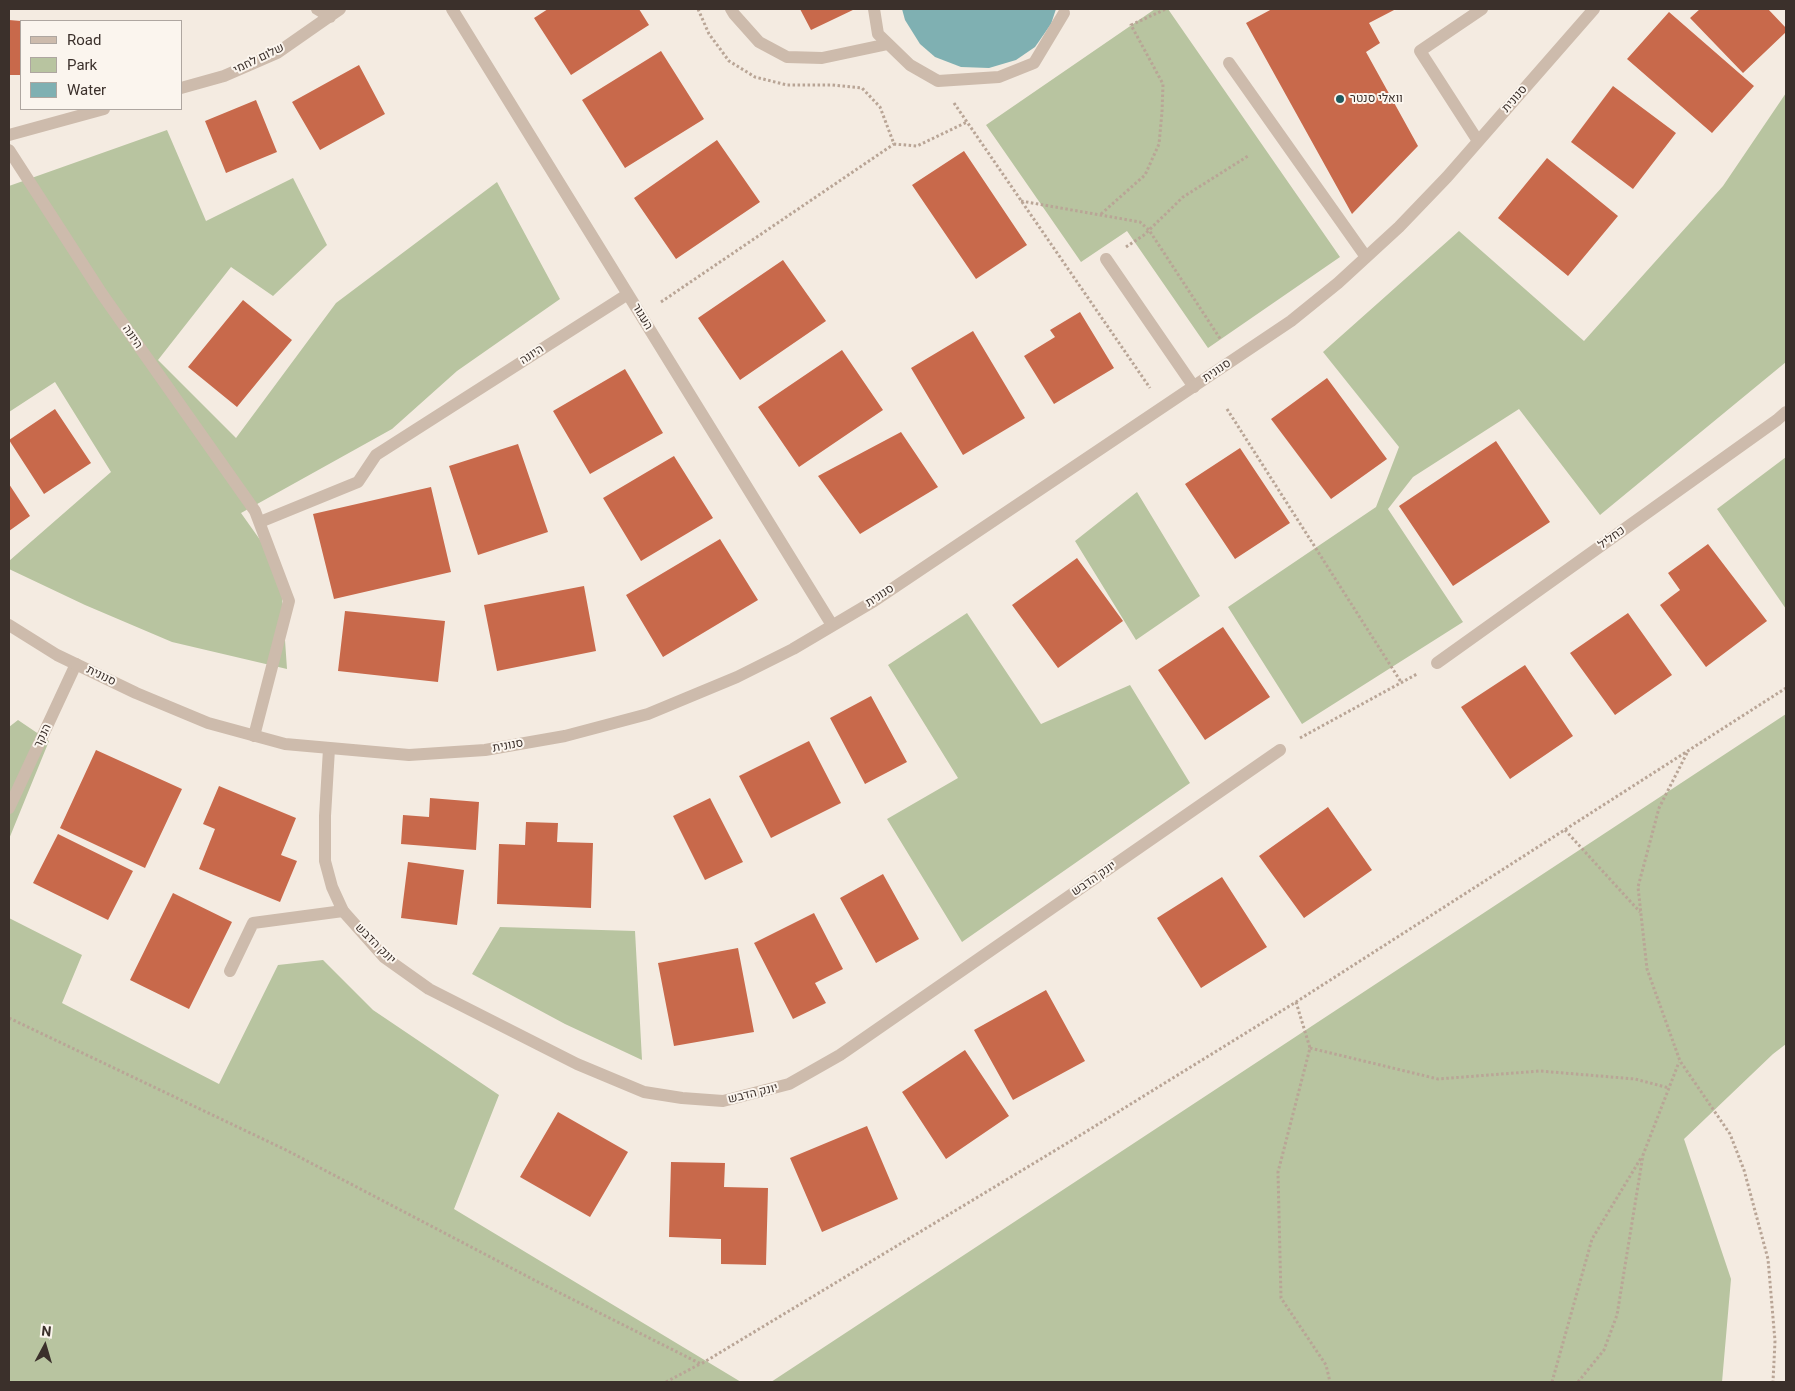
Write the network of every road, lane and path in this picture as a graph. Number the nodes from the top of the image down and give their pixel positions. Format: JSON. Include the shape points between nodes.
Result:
{"nodes":[{"id":1,"x":317,"y":9,"type":"edge"},
{"id":2,"x":452,"y":9,"type":"edge"},
{"id":3,"x":698,"y":9,"type":"edge"},
{"id":4,"x":731,"y":9,"type":"edge"},
{"id":5,"x":874,"y":9,"type":"edge"},
{"id":6,"x":1166,"y":9,"type":"edge"},
{"id":7,"x":1482,"y":9,"type":"edge"},
{"id":8,"x":1594,"y":9,"type":"edge"},
{"id":9,"x":335,"y":13,"type":"edge"},
{"id":10,"x":1064,"y":13,"type":"dead end"},
{"id":11,"x":888,"y":44,"type":"junction"},
{"id":12,"x":1229,"y":63,"type":"dead end"},
{"id":13,"x":938,"y":81,"type":"junction"},
{"id":14,"x":182,"y":88,"type":"edge"},
{"id":15,"x":100,"y":110,"type":"edge"},
{"id":16,"x":966,"y":122,"type":"junction"},
{"id":17,"x":9,"y":135,"type":"edge"},
{"id":18,"x":1478,"y":141,"type":"junction"},
{"id":19,"x":894,"y":144,"type":"junction"},
{"id":20,"x":9,"y":150,"type":"edge"},
{"id":21,"x":1248,"y":156,"type":"dead end"},
{"id":22,"x":1021,"y":200,"type":"junction"},
{"id":23,"x":1100,"y":215,"type":"junction"},
{"id":24,"x":1149,"y":230,"type":"junction"},
{"id":25,"x":1366,"y":257,"type":"junction"},
{"id":26,"x":1106,"y":259,"type":"joint"},
{"id":27,"x":628,"y":294,"type":"junction"},
{"id":28,"x":641,"y":315,"type":"junction"},
{"id":29,"x":1234,"y":359,"type":"junction"},
{"id":30,"x":1194,"y":386,"type":"junction"},
{"id":31,"x":1163,"y":407,"type":"junction"},
{"id":32,"x":1227,"y":409,"type":"dead end"},
{"id":33,"x":1786,"y":412,"type":"edge"},
{"id":34,"x":260,"y":522,"type":"junction"},
{"id":35,"x":9,"y":626,"type":"edge"},
{"id":36,"x":832,"y":626,"type":"junction"},
{"id":37,"x":1436,"y":663,"type":"joint"},
{"id":38,"x":76,"y":664,"type":"junction"},
{"id":39,"x":1401,"y":682,"type":"junction"},
{"id":40,"x":1786,"y":688,"type":"edge"},
{"id":41,"x":254,"y":736,"type":"junction"},
{"id":42,"x":329,"y":749,"type":"junction"},
{"id":43,"x":1280,"y":750,"type":"joint"},
{"id":44,"x":1688,"y":751,"type":"junction"},
{"id":45,"x":9,"y":808,"type":"edge"},
{"id":46,"x":1565,"y":830,"type":"junction"},
{"id":47,"x":343,"y":911,"type":"junction"},
{"id":48,"x":1641,"y":914,"type":"junction"},
{"id":49,"x":230,"y":971,"type":"dead end"},
{"id":50,"x":1296,"y":1002,"type":"junction"},
{"id":51,"x":9,"y":1018,"type":"edge"},
{"id":52,"x":1310,"y":1048,"type":"junction"},
{"id":53,"x":1680,"y":1061,"type":"junction"},
{"id":54,"x":1669,"y":1088,"type":"junction"},
{"id":55,"x":1643,"y":1156,"type":"junction"},
{"id":56,"x":701,"y":1364,"type":"junction"},
{"id":57,"x":666,"y":1382,"type":"edge"},
{"id":58,"x":1330,"y":1382,"type":"edge"},
{"id":59,"x":1552,"y":1382,"type":"edge"},
{"id":60,"x":1578,"y":1382,"type":"edge"},
{"id":61,"x":1772,"y":1382,"type":"edge"}],
"edges":[{"from":1,"to":9,"type":"street","name":"שלום לחמי"},
{"from":2,"to":27,"type":"street","name":"העגור"},
{"from":3,"to":19,"type":"path","via":[[709,34],[729,61],[755,77],[787,85],[862,88],[880,107]]},
{"from":4,"to":11,"type":"street","via":[[759,42],[787,57],[822,58]]},
{"from":5,"to":11,"type":"street","via":[[878,34]]},
{"from":6,"to":23,"type":"path","via":[[1131,25],[1162,84],[1159,144],[1145,175]]},
{"from":7,"to":18,"type":"street","via":[[1420,51]]},
{"from":8,"to":18,"type":"street","name":"סנונית"},
{"from":9,"to":14,"type":"street","name":"שלום לחמי","via":[[277,53],[224,76]]},
{"from":10,"to":13,"type":"street","via":[[1034,63],[999,77]]},
{"from":11,"to":13,"type":"street","via":[[910,65]]},
{"from":12,"to":25,"type":"street"},
{"from":13,"to":16,"type":"path"},
{"from":15,"to":17,"type":"street"},
{"from":16,"to":19,"type":"path","via":[[916,146]]},
{"from":16,"to":22,"type":"path"},
{"from":18,"to":25,"type":"street","name":"סנונית","via":[[1413,213]]},
{"from":19,"to":28,"type":"path"},
{"from":20,"to":34,"type":"street","name":"היונה","via":[[102,294]]},
{"from":21,"to":24,"type":"path","via":[[1183,197]]},
{"from":22,"to":23,"type":"path"},
{"from":22,"to":31,"type":"path"},
{"from":23,"to":24,"type":"path","via":[[1140,222]]},
{"from":24,"to":26,"type":"path"},
{"from":24,"to":29,"type":"path"},
{"from":25,"to":29,"type":"street","name":"סנונית","via":[[1291,321]]},
{"from":26,"to":30,"type":"street"},
{"from":27,"to":28,"type":"street","name":"העגור"},
{"from":27,"to":34,"type":"street","name":"היונה","via":[[376,455],[358,482]]},
{"from":28,"to":36,"type":"street","name":"העגור"},
{"from":29,"to":30,"type":"street","name":"סנונית"},
{"from":30,"to":31,"type":"street","name":"סנונית"},
{"from":31,"to":36,"type":"street","name":"סנונית"},
{"from":32,"to":39,"type":"path"},
{"from":33,"to":37,"type":"street","name":"כחליל"},
{"from":34,"to":41,"type":"street","name":"היונה","via":[[289,601]]},
{"from":35,"to":38,"type":"street","name":"סנונית"},
{"from":36,"to":42,"type":"street","name":"סנונית","via":[[737,676],[648,714],[565,736],[485,750],[419,754]]},
{"from":37,"to":39,"type":"path"},
{"from":38,"to":41,"type":"street","name":"סנונית","via":[[208,723]]},
{"from":38,"to":45,"type":"street","name":"הנקר"},
{"from":39,"to":43,"type":"path"},
{"from":40,"to":44,"type":"path"},
{"from":41,"to":42,"type":"street","name":"סנונית","via":[[284,744]]},
{"from":42,"to":47,"type":"street","name":"יונק הדבש","via":[[325,861]]},
{"from":43,"to":47,"type":"street","name":"יונק הדבש","via":[[840,1054],[789,1084],[723,1101],[644,1092],[577,1064],[429,989],[384,956]]},
{"from":44,"to":46,"type":"path"},
{"from":44,"to":48,"type":"path","via":[[1659,808],[1638,887]]},
{"from":46,"to":48,"type":"path"},
{"from":46,"to":50,"type":"path"},
{"from":47,"to":49,"type":"street","via":[[253,924]]},
{"from":48,"to":53,"type":"path","via":[[1647,969]]},
{"from":50,"to":52,"type":"path"},
{"from":50,"to":56,"type":"path"},
{"from":51,"to":56,"type":"path","via":[[286,1150]]},
{"from":52,"to":54,"type":"path","via":[[1438,1079],[1540,1071],[1635,1079]]},
{"from":52,"to":58,"type":"path","via":[[1278,1172],[1281,1298],[1326,1366]]},
{"from":53,"to":54,"type":"path"},
{"from":53,"to":61,"type":"path","via":[[1730,1134],[1744,1170],[1768,1259],[1775,1341]]},
{"from":54,"to":55,"type":"path"},
{"from":55,"to":59,"type":"path","via":[[1592,1239]]},
{"from":55,"to":60,"type":"path","via":[[1617,1315],[1604,1350]]},
{"from":56,"to":57,"type":"path"}]}
